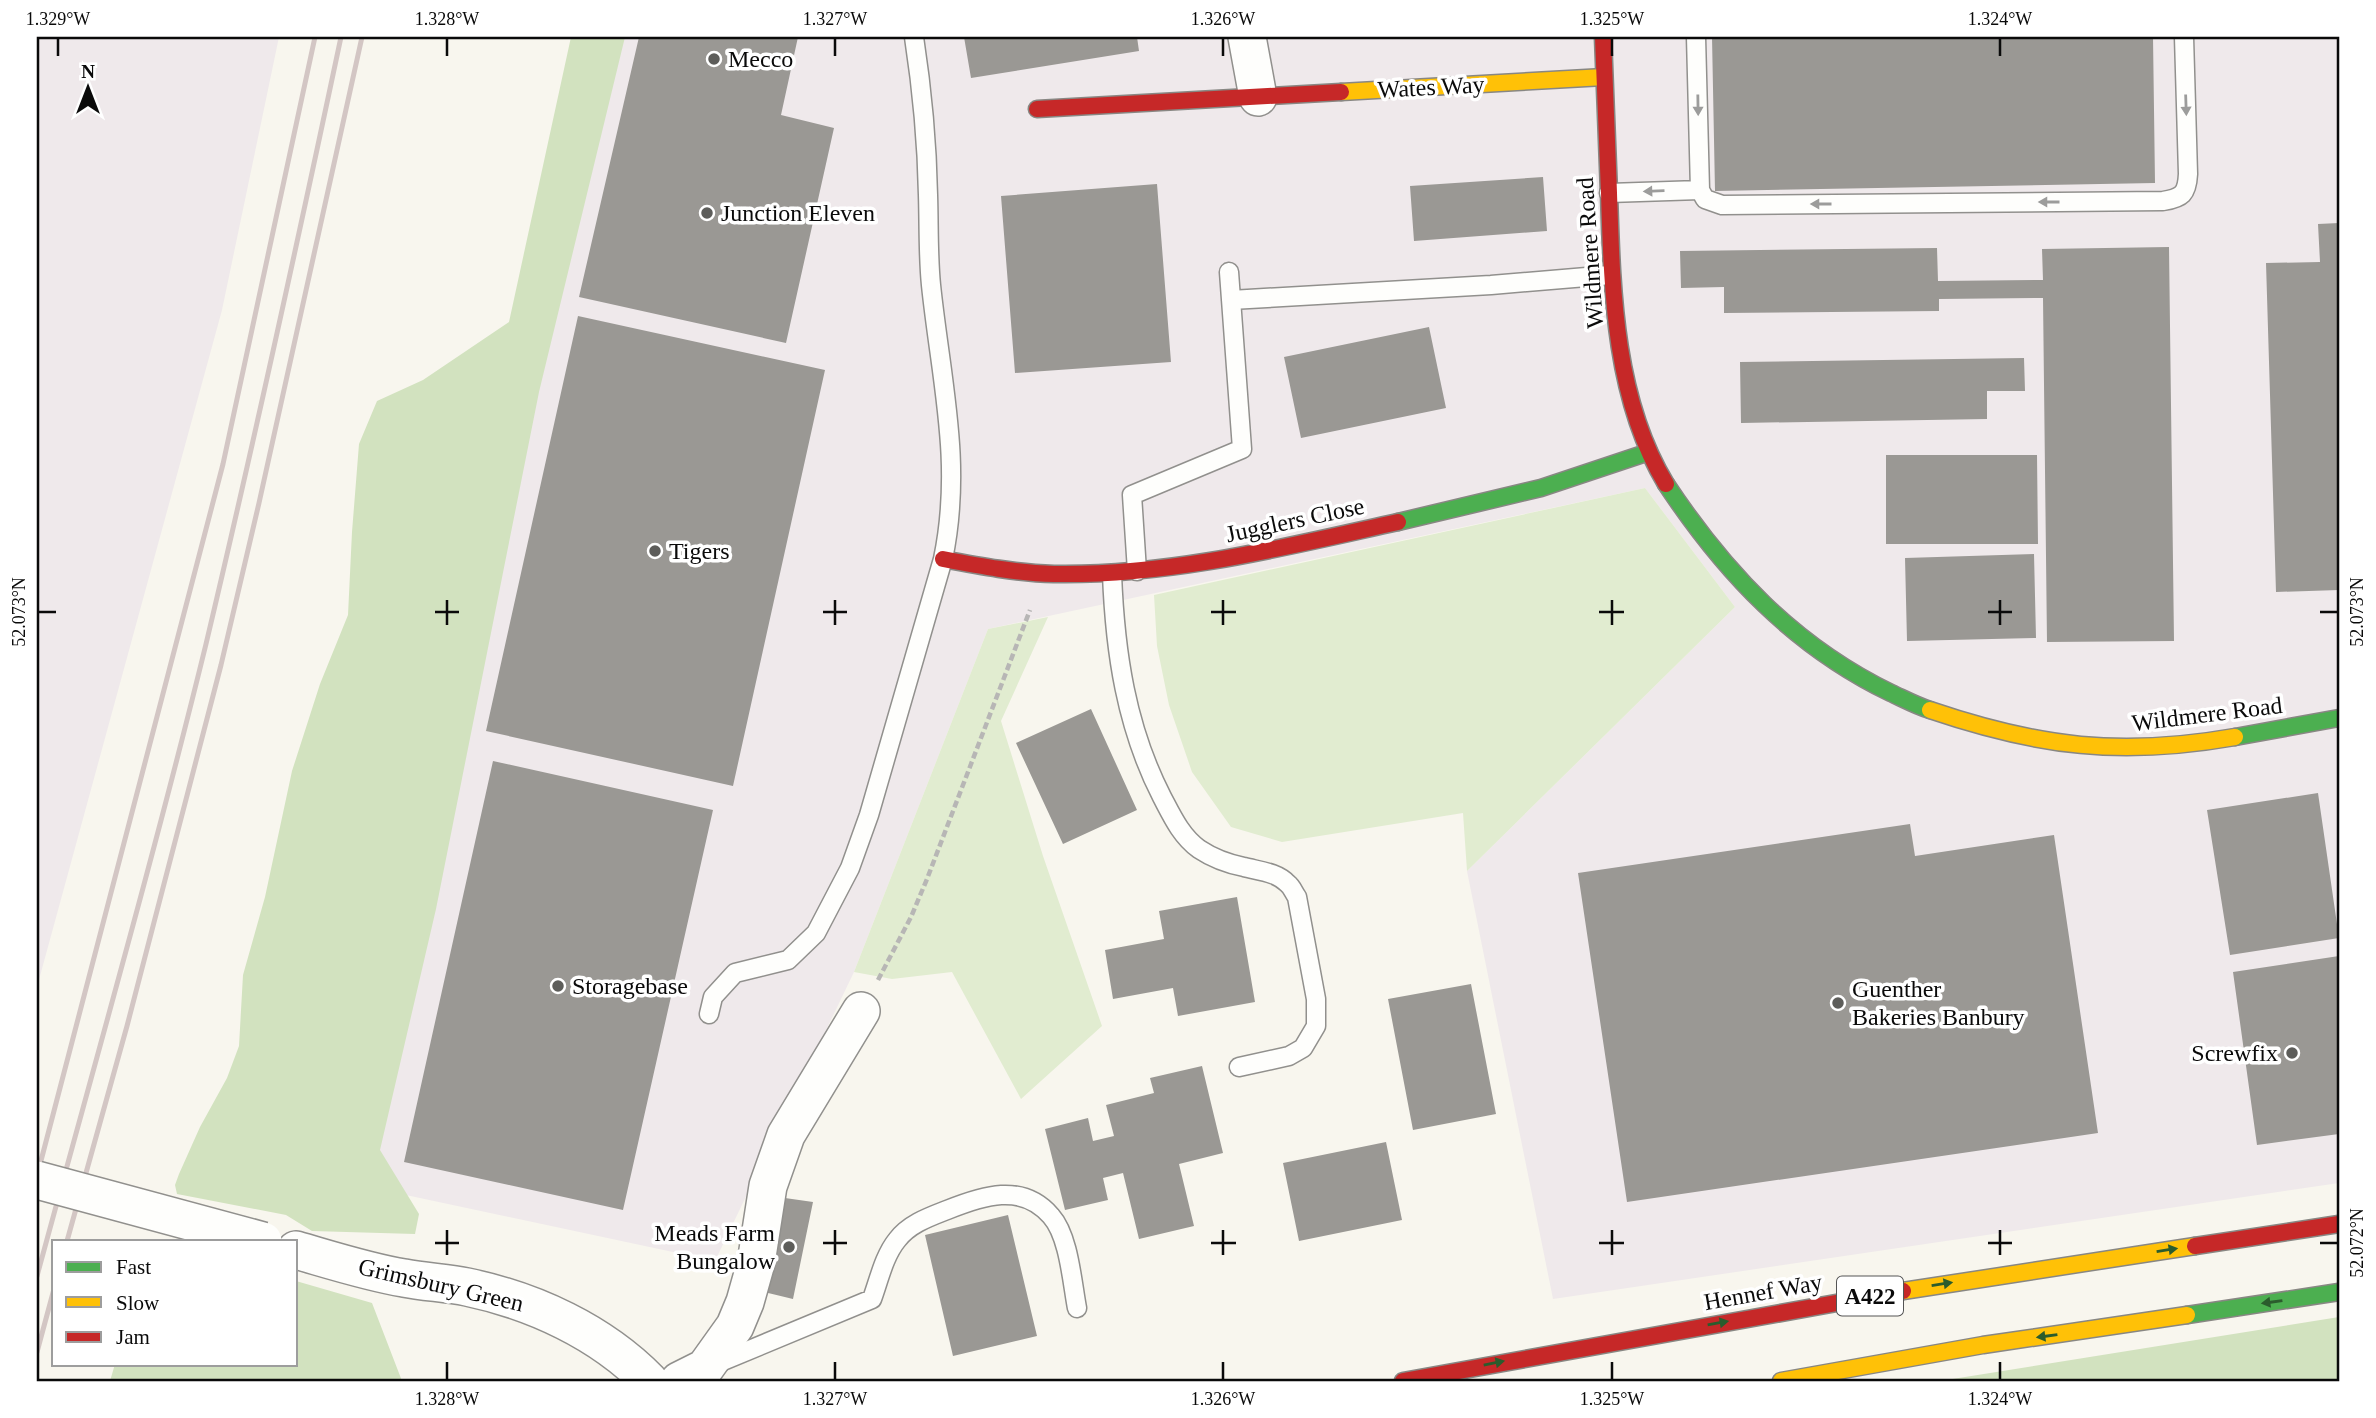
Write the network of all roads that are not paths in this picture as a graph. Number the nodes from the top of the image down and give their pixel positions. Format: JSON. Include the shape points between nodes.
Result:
{"nodes":[{"id":1,"x":914,"y":37,"type":"edge"},
{"id":2,"x":1247,"y":37,"type":"edge"},
{"id":3,"x":1603,"y":37,"type":"edge"},
{"id":4,"x":1696,"y":37,"type":"edge"},
{"id":5,"x":2183,"y":37,"type":"edge"},
{"id":6,"x":1604,"y":77,"type":"junction"},
{"id":7,"x":1258,"y":97,"type":"junction"},
{"id":8,"x":1037,"y":109,"type":"dead end"},
{"id":9,"x":1700,"y":190,"type":"junction"},
{"id":10,"x":1609,"y":193,"type":"junction"},
{"id":11,"x":1229,"y":272,"type":"dead end"},
{"id":12,"x":1610,"y":275,"type":"junction"},
{"id":13,"x":1231,"y":300,"type":"junction"},
{"id":14,"x":1649,"y":452,"type":"junction"},
{"id":15,"x":943,"y":559,"type":"junction"},
{"id":16,"x":1137,"y":571,"type":"junction"},
{"id":17,"x":1112,"y":574,"type":"junction"},
{"id":18,"x":2339,"y":718,"type":"edge"},
{"id":19,"x":861,"y":1011,"type":"road end"},
{"id":20,"x":709,"y":1014,"type":"dead end"},
{"id":21,"x":1239,"y":1067,"type":"dead end"},
{"id":22,"x":37,"y":1180,"type":"edge"},
{"id":23,"x":2339,"y":1224,"type":"edge"},
{"id":24,"x":259,"y":1240,"type":"edge"},
{"id":25,"x":305,"y":1253,"type":"edge"},
{"id":26,"x":2339,"y":1292,"type":"edge"},
{"id":27,"x":1077,"y":1308,"type":"dead end"},
{"id":28,"x":692,"y":1375,"type":"edge"},
{"id":29,"x":649,"y":1381,"type":"edge"},
{"id":30,"x":1403,"y":1381,"type":"edge"},
{"id":31,"x":1781,"y":1381,"type":"edge"}],
"edges":[{"from":1,"to":15,"type":"lane","via":[[925,137],[931,285],[952,452],[949,530]]},
{"from":2,"to":7,"type":"street"},
{"from":3,"to":6,"type":"main road","name":"Wildmere Road"},
{"from":4,"to":9,"type":"lane","one_way":true},
{"from":5,"to":9,"type":"lane","one_way":true,"via":[[2188,174],[2187,190],[2179,199],[1722,205],[1705,199]]},
{"from":6,"to":7,"type":"main road","name":"Wates Way"},
{"from":6,"to":10,"type":"main road","name":"Wildmere Road"},
{"from":7,"to":8,"type":"main road","name":"Wates Way"},
{"from":9,"to":10,"type":"lane","one_way":true},
{"from":10,"to":12,"type":"main road","name":"Wildmere Road"},
{"from":11,"to":13,"type":"lane"},
{"from":12,"to":13,"type":"lane"},
{"from":12,"to":14,"type":"main road","name":"Wildmere Road","via":[[1617,334]]},
{"from":13,"to":16,"type":"lane","via":[[1242,449],[1132,495]]},
{"from":14,"to":16,"type":"main road","name":"Jugglers Close","via":[[1565,481],[1475,504],[1242,555]]},
{"from":14,"to":18,"type":"main road","name":"Wildmere Road","via":[[1699,534],[1768,611],[1814,649],[1924,710],[1980,729],[2046,743],[2107,748],[2159,748]]},
{"from":15,"to":17,"type":"main road","name":"Jugglers Close","via":[[1042,575]]},
{"from":15,"to":20,"type":"lane","via":[[850,868],[816,933],[788,960],[734,973],[713,997]]},
{"from":16,"to":17,"type":"main road","name":"Jugglers Close"},
{"from":17,"to":21,"type":"lane","via":[[1125,700],[1151,777],[1173,820],[1200,850],[1277,876],[1297,897],[1316,999],[1316,1026],[1303,1048],[1289,1056]]},
{"from":19,"to":28,"type":"street","via":[[786,1135],[768,1186],[755,1263],[735,1326]]},
{"from":22,"to":24,"type":"street","bridge":true},
{"from":30,"to":23,"type":"main road","name":"Hennef Way","number":"A422","one_way":true,"via":[[1874,1295]]},
{"from":25,"to":29,"type":"street","name":"Grimsbury Green","via":[[513,1299],[601,1342]]},
{"from":26,"to":31,"type":"main road","one_way":true,"via":[[1983,1345]]},
{"from":27,"to":28,"type":"lane","via":[[1060,1231],[1052,1216],[1018,1195],[985,1195],[920,1220],[897,1239],[872,1299]]}]}
